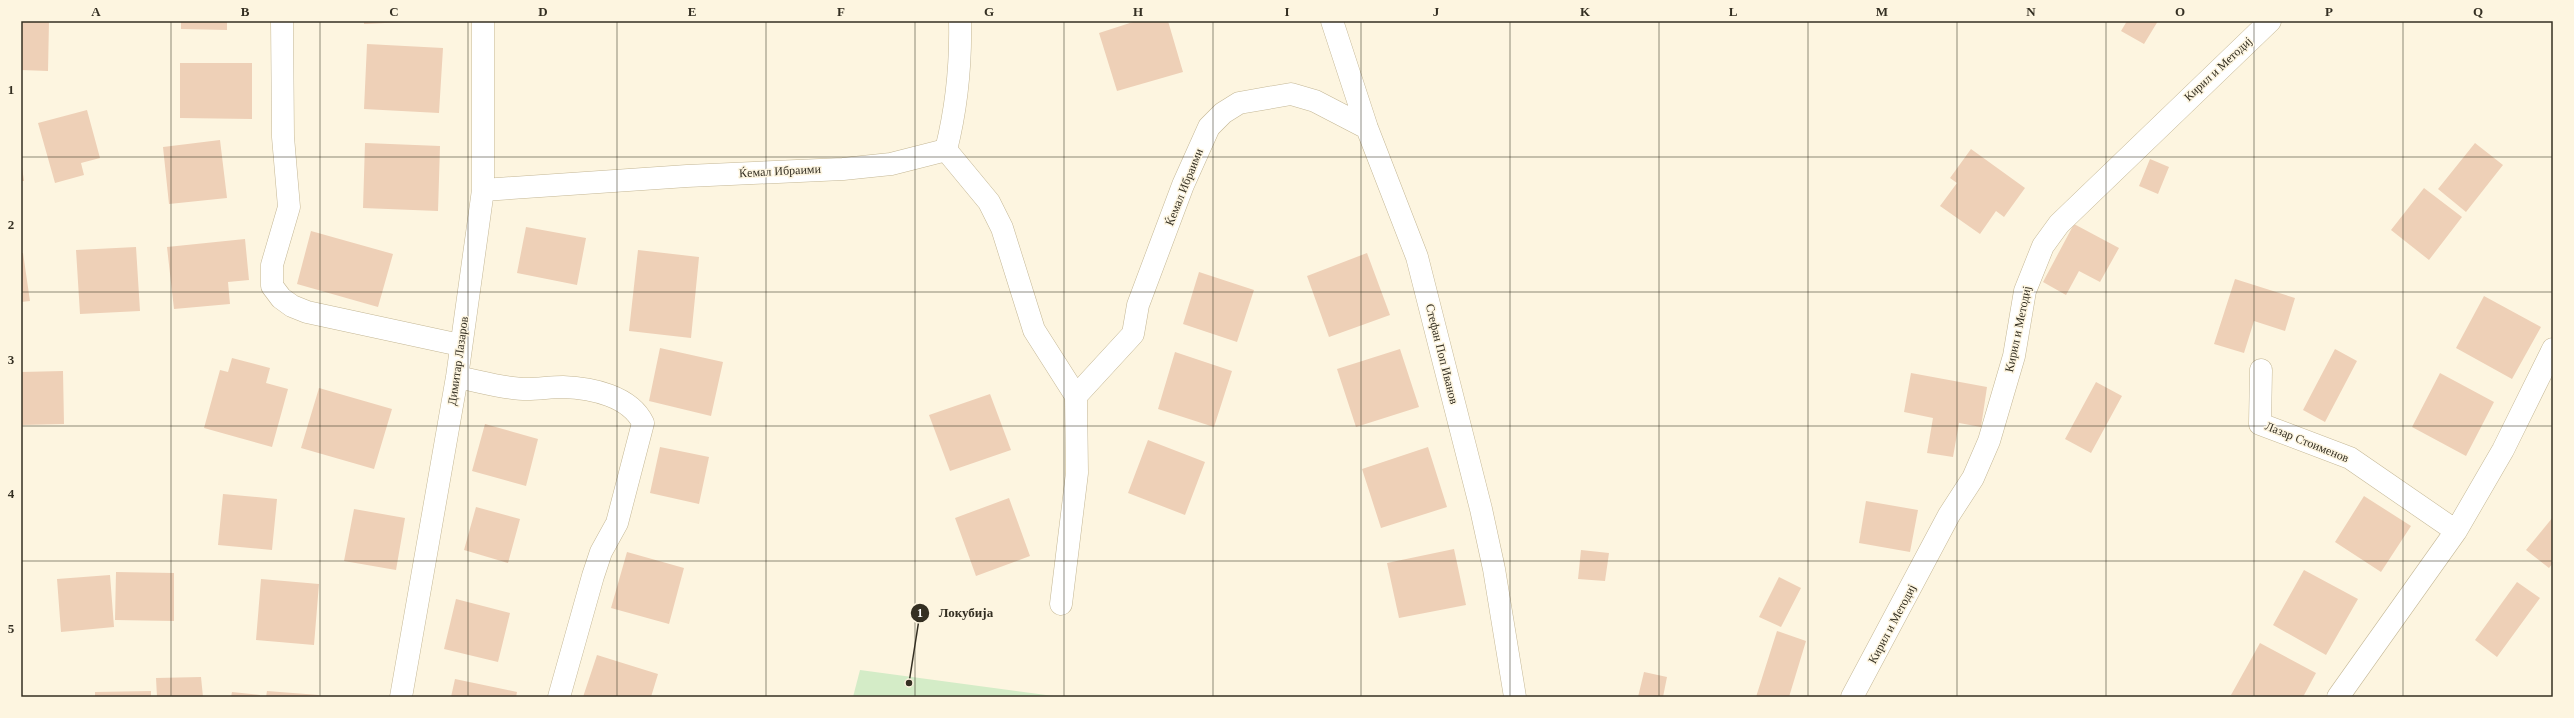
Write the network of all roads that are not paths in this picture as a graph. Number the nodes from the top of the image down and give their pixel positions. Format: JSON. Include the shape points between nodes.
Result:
{"nodes":[{"id":1,"x":282,"y":21,"type":"edge"},
{"id":2,"x":483,"y":21,"type":"edge"},
{"id":3,"x":960,"y":21,"type":"edge"},
{"id":4,"x":1332,"y":21,"type":"edge"},
{"id":5,"x":2270,"y":21,"type":"edge"},
{"id":6,"x":1367,"y":128,"type":"junction"},
{"id":7,"x":946,"y":150,"type":"junction"},
{"id":8,"x":482,"y":190,"type":"junction"},
{"id":9,"x":460,"y":345,"type":"junction"},
{"id":10,"x":2553,"y":349,"type":"edge"},
{"id":11,"x":2261,"y":370,"type":"dead end"},
{"id":12,"x":457,"y":377,"type":"junction"},
{"id":13,"x":1076,"y":396,"type":"junction"},
{"id":14,"x":2456,"y":531,"type":"junction"},
{"id":15,"x":1061,"y":604,"type":"dead end"},
{"id":16,"x":401,"y":697,"type":"edge"},
{"id":17,"x":559,"y":697,"type":"edge"},
{"id":18,"x":1515,"y":697,"type":"edge"},
{"id":19,"x":1852,"y":697,"type":"edge"},
{"id":20,"x":2338,"y":697,"type":"edge"}],
"edges":[{"from":1,"to":9,"type":"street","via":[[283,137],[290,207],[272,265],[272,286],[281,298],[307,312]]},
{"from":2,"to":8,"type":"street","name":"Димитар Лазаров"},
{"from":3,"to":7,"type":"street","via":[[960,68],[956,110]]},
{"from":4,"to":6,"type":"street","name":"Стефан Поп Иванов"},
{"from":5,"to":19,"type":"street","name":"Кирил и Методиј","via":[[2065,218],[2043,246],[2025,291],[2014,356],[1989,441],[1973,478],[1949,515]]},
{"from":6,"to":13,"type":"street","name":"Ќемал Ибраими","via":[[1315,101],[1291,94],[1239,103],[1223,113],[1209,127],[1183,185],[1138,305],[1133,334]]},
{"from":6,"to":18,"type":"street","name":"Стефан Поп Иванов","via":[[1417,257],[1481,509],[1494,569]]},
{"from":7,"to":8,"type":"street","name":"Ќемал Ибраими","via":[[891,164],[843,169],[687,176]]},
{"from":7,"to":13,"type":"street","via":[[989,202],[1002,228],[1034,330]]},
{"from":8,"to":9,"type":"street","name":"Димитар Лазаров"},
{"from":9,"to":12,"type":"street","name":"Димитар Лазаров"},
{"from":10,"to":14,"type":"street","via":[[2503,450]]},
{"from":11,"to":14,"type":"street","name":"Лазар Стоименов","via":[[2260,424],[2350,458]]},
{"from":12,"to":16,"type":"street","name":"Димитар Лазаров"},
{"from":12,"to":17,"type":"street","via":[[526,389],[586,388],[614,397],[637,410],[643,423],[617,523],[601,552]]},
{"from":13,"to":15,"type":"street","via":[[1077,473]]},
{"from":14,"to":20,"type":"street"}]}
